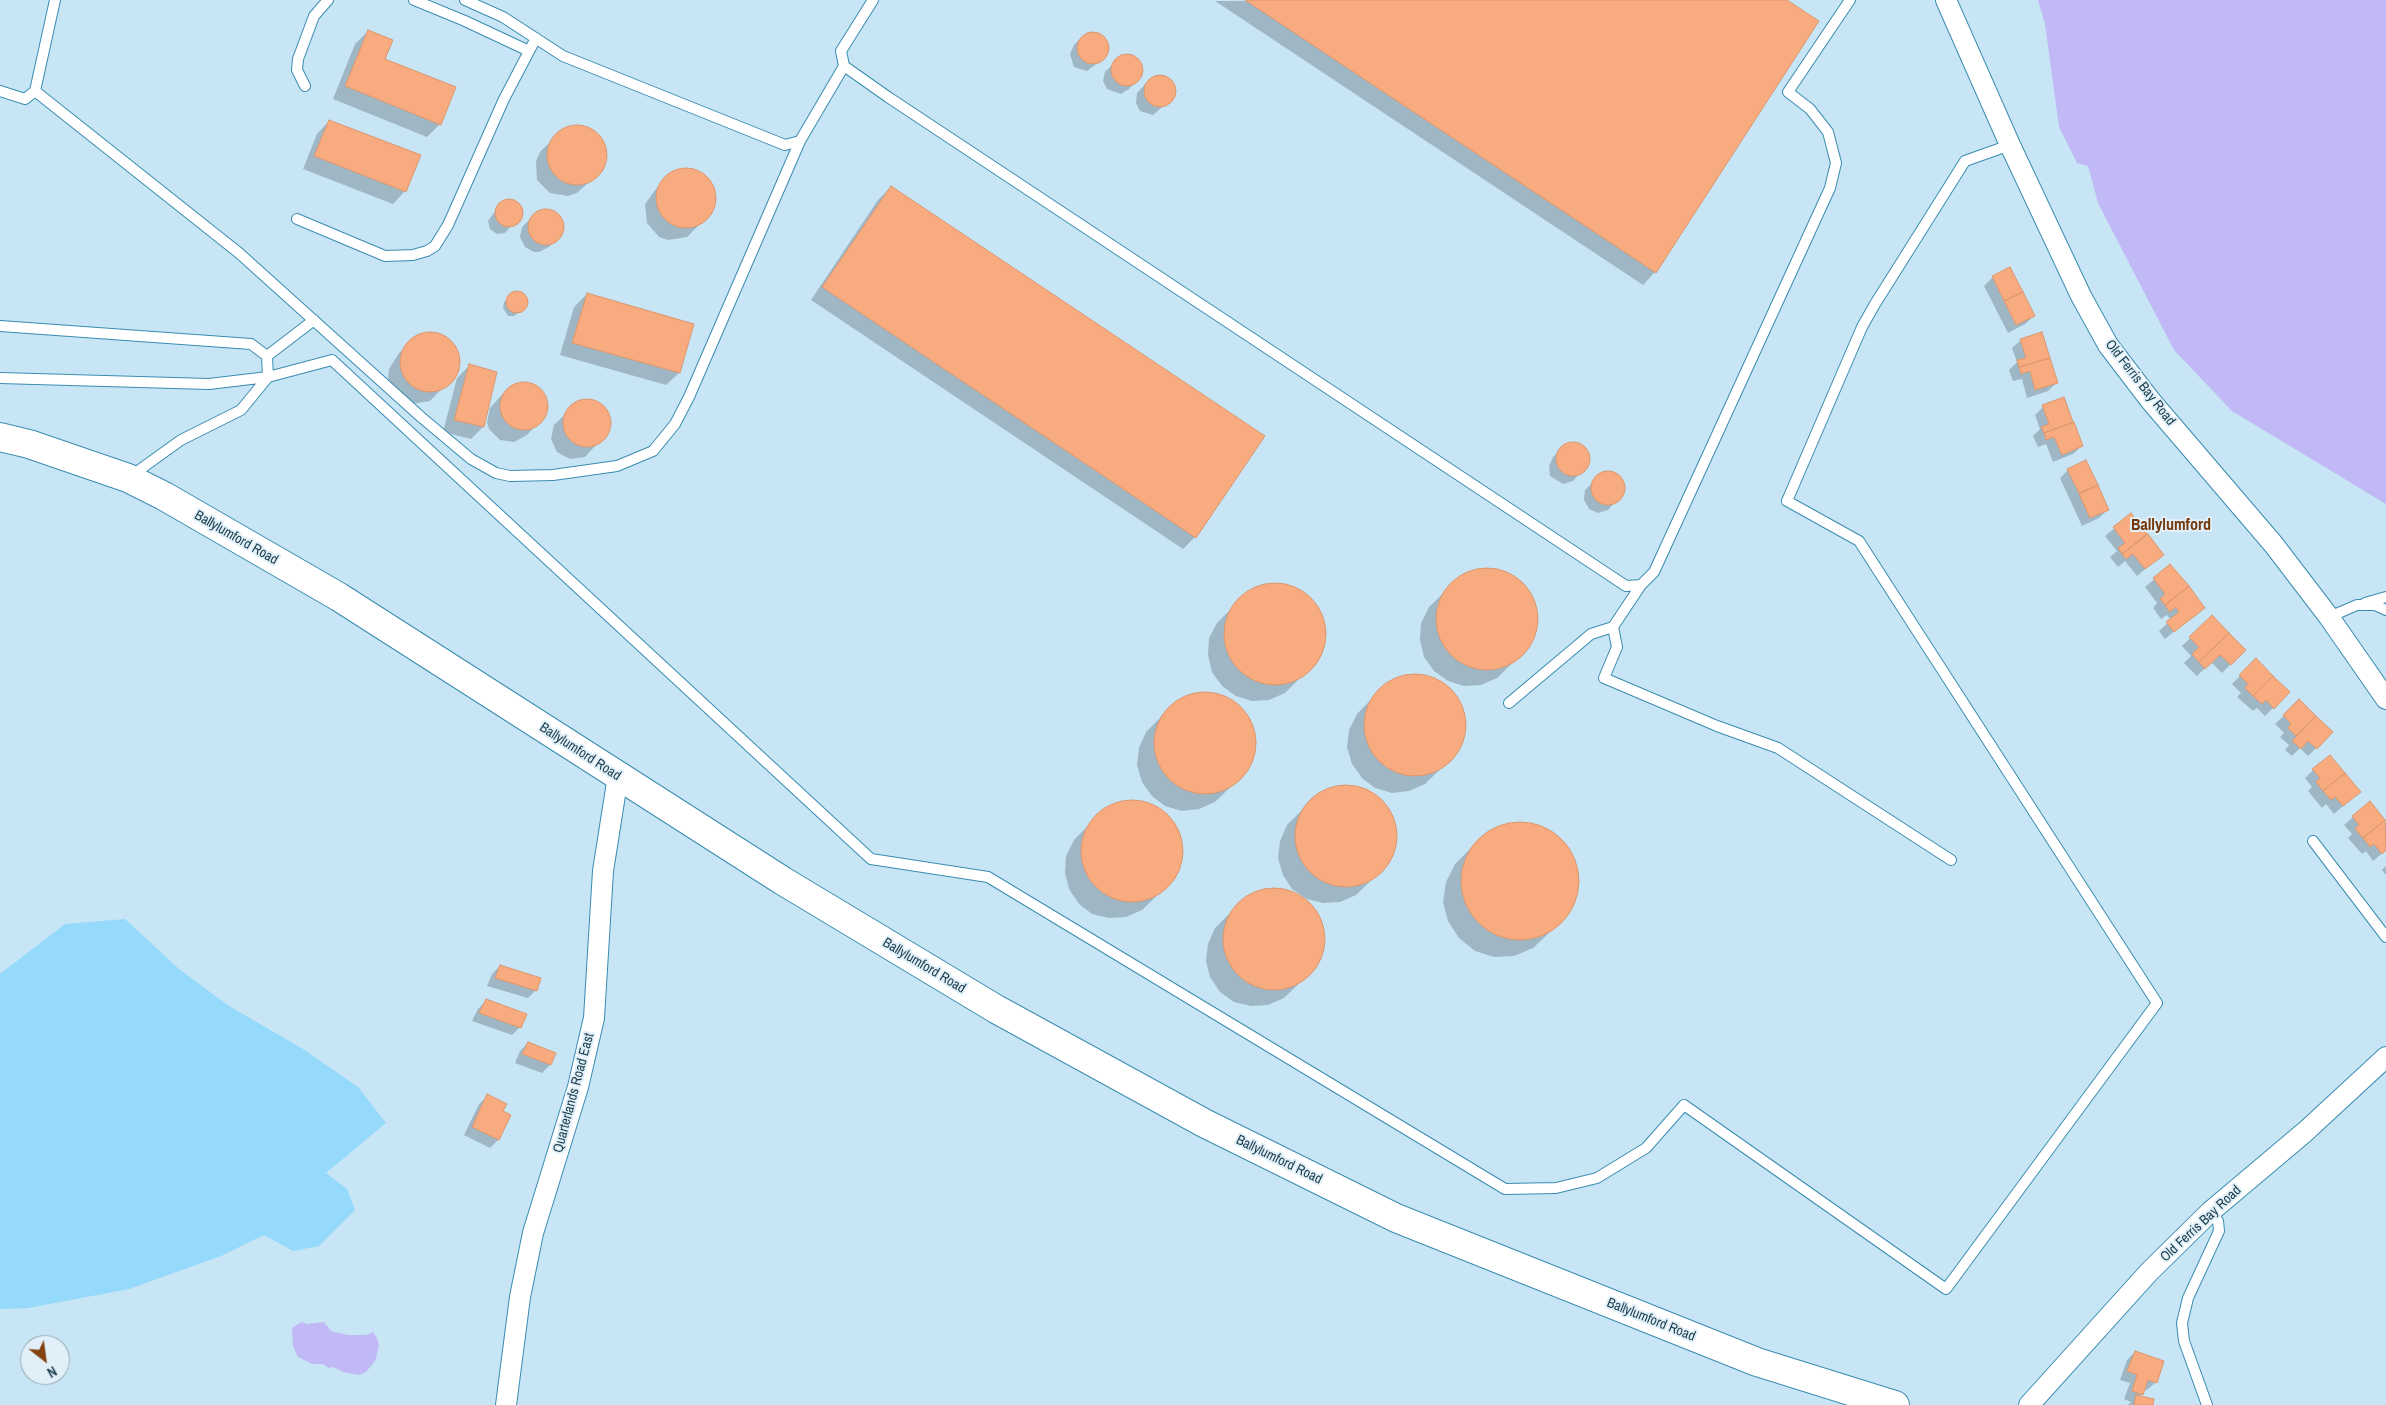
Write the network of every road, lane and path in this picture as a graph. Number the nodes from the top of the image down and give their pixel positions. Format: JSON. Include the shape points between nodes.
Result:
{"nodes":[{"id":1,"x":55,"y":0,"type":"edge"},
{"id":2,"x":328,"y":0,"type":"edge"},
{"id":3,"x":414,"y":0,"type":"edge"},
{"id":4,"x":465,"y":0,"type":"edge"},
{"id":5,"x":873,"y":0,"type":"edge"},
{"id":6,"x":1850,"y":0,"type":"edge"},
{"id":7,"x":1946,"y":0,"type":"edge"},
{"id":8,"x":536,"y":38,"type":"junction"},
{"id":9,"x":529,"y":51,"type":"junction"},
{"id":10,"x":844,"y":66,"type":"junction"},
{"id":11,"x":305,"y":86,"type":"dead end"},
{"id":12,"x":0,"y":91,"type":"edge"},
{"id":13,"x":35,"y":91,"type":"junction"},
{"id":14,"x":800,"y":141,"type":"junction"},
{"id":15,"x":2010,"y":144,"type":"junction"},
{"id":16,"x":296,"y":219,"type":"dead end"},
{"id":17,"x":314,"y":320,"type":"junction"},
{"id":18,"x":0,"y":326,"type":"edge"},
{"id":19,"x":267,"y":356,"type":"junction"},
{"id":20,"x":268,"y":377,"type":"junction"},
{"id":21,"x":0,"y":378,"type":"edge"},
{"id":22,"x":0,"y":437,"type":"edge"},
{"id":23,"x":128,"y":478,"type":"junction"},
{"id":24,"x":1641,"y":585,"type":"junction"},
{"id":25,"x":2386,"y":597,"type":"edge"},
{"id":26,"x":2357,"y":605,"type":"junction"},
{"id":27,"x":2386,"y":610,"type":"edge"},
{"id":28,"x":2329,"y":617,"type":"junction"},
{"id":29,"x":1613,"y":627,"type":"junction"},
{"id":30,"x":2386,"y":699,"type":"edge"},
{"id":31,"x":1509,"y":703,"type":"dead end"},
{"id":32,"x":618,"y":776,"type":"junction"},
{"id":33,"x":2313,"y":841,"type":"dead end"},
{"id":34,"x":1951,"y":860,"type":"dead end"},
{"id":35,"x":2386,"y":937,"type":"edge"},
{"id":36,"x":2386,"y":1057,"type":"edge"},
{"id":37,"x":2210,"y":1212,"type":"junction"},
{"id":38,"x":506,"y":1405,"type":"edge"},
{"id":39,"x":1894,"y":1405,"type":"edge"},
{"id":40,"x":2029,"y":1405,"type":"edge"},
{"id":41,"x":2207,"y":1405,"type":"edge"}],
"edges":[{"from":1,"to":13,"type":"lane"},
{"from":2,"to":11,"type":"lane","via":[[314,16],[298,59],[297,70]]},
{"from":3,"to":9,"type":"lane","via":[[466,20]]},
{"from":4,"to":8,"type":"lane","via":[[503,17]]},
{"from":5,"to":10,"type":"lane","via":[[841,51]]},
{"from":6,"to":24,"type":"lane","via":[[1788,92],[1810,109],[1828,132],[1836,163],[1830,188],[1654,572]]},
{"from":7,"to":15,"type":"street","name":"Old Ferris Bay Road"},
{"from":8,"to":9,"type":"lane"},
{"from":8,"to":14,"type":"lane","via":[[563,56],[785,146]]},
{"from":9,"to":16,"type":"lane","via":[[448,225],[435,246],[413,255],[385,256]]},
{"from":10,"to":14,"type":"lane"},
{"from":10,"to":24,"type":"lane","via":[[1626,586]]},
{"from":12,"to":13,"type":"lane","via":[[25,99]]},
{"from":13,"to":17,"type":"lane","via":[[239,253]]},
{"from":14,"to":17,"type":"lane","via":[[675,424],[653,451],[617,466],[553,475],[510,476],[496,473],[471,459],[421,417]]},
{"from":15,"to":20,"type":"lane","via":[[1965,161],[1888,283],[1862,328],[1787,501],[1859,541],[2157,1003],[1946,1289],[1684,1104],[1646,1148],[1597,1178],[1556,1188],[1505,1190],[988,877],[871,859],[332,360]]},
{"from":15,"to":28,"type":"street","name":"Old Ferris Bay Road","via":[[2081,296],[2108,345],[2150,400],[2274,545]]},
{"from":17,"to":19,"type":"lane"},
{"from":18,"to":19,"type":"lane","via":[[251,344]]},
{"from":19,"to":20,"type":"lane"},
{"from":20,"to":21,"type":"lane","via":[[209,384]]},
{"from":20,"to":23,"type":"lane","via":[[241,410],[181,440]]},
{"from":22,"to":23,"type":"main road","name":"Ballylumford Road"},
{"from":23,"to":32,"type":"main road","name":"Ballylumford Road","via":[[339,596]]},
{"from":24,"to":29,"type":"lane"},
{"from":25,"to":26,"type":"lane"},
{"from":26,"to":27,"type":"lane","via":[[2375,605]]},
{"from":26,"to":28,"type":"lane"},
{"from":28,"to":30,"type":"street","name":"Old Ferris Bay Road"},
{"from":29,"to":31,"type":"lane","via":[[1591,634]]},
{"from":29,"to":34,"type":"lane","via":[[1617,647],[1604,678],[1778,748]]},
{"from":32,"to":38,"type":"street","name":"Quarterlands Road East","via":[[603,871],[594,1018],[578,1087],[533,1233],[520,1297]]},
{"from":32,"to":39,"type":"main road","name":"Ballylumford Road","via":[[783,881],[996,1009],[1140,1089],[1286,1164],[1396,1218],[1757,1362]]},
{"from":33,"to":35,"type":"lane"},
{"from":36,"to":37,"type":"street","name":"Old Ferris Bay Road","via":[[2306,1131]]},
{"from":37,"to":40,"type":"street","name":"Old Ferris Bay Road","via":[[2149,1272]]},
{"from":37,"to":41,"type":"lane","via":[[2218,1221],[2219,1231],[2188,1298],[2182,1323],[2184,1341]]}]}
